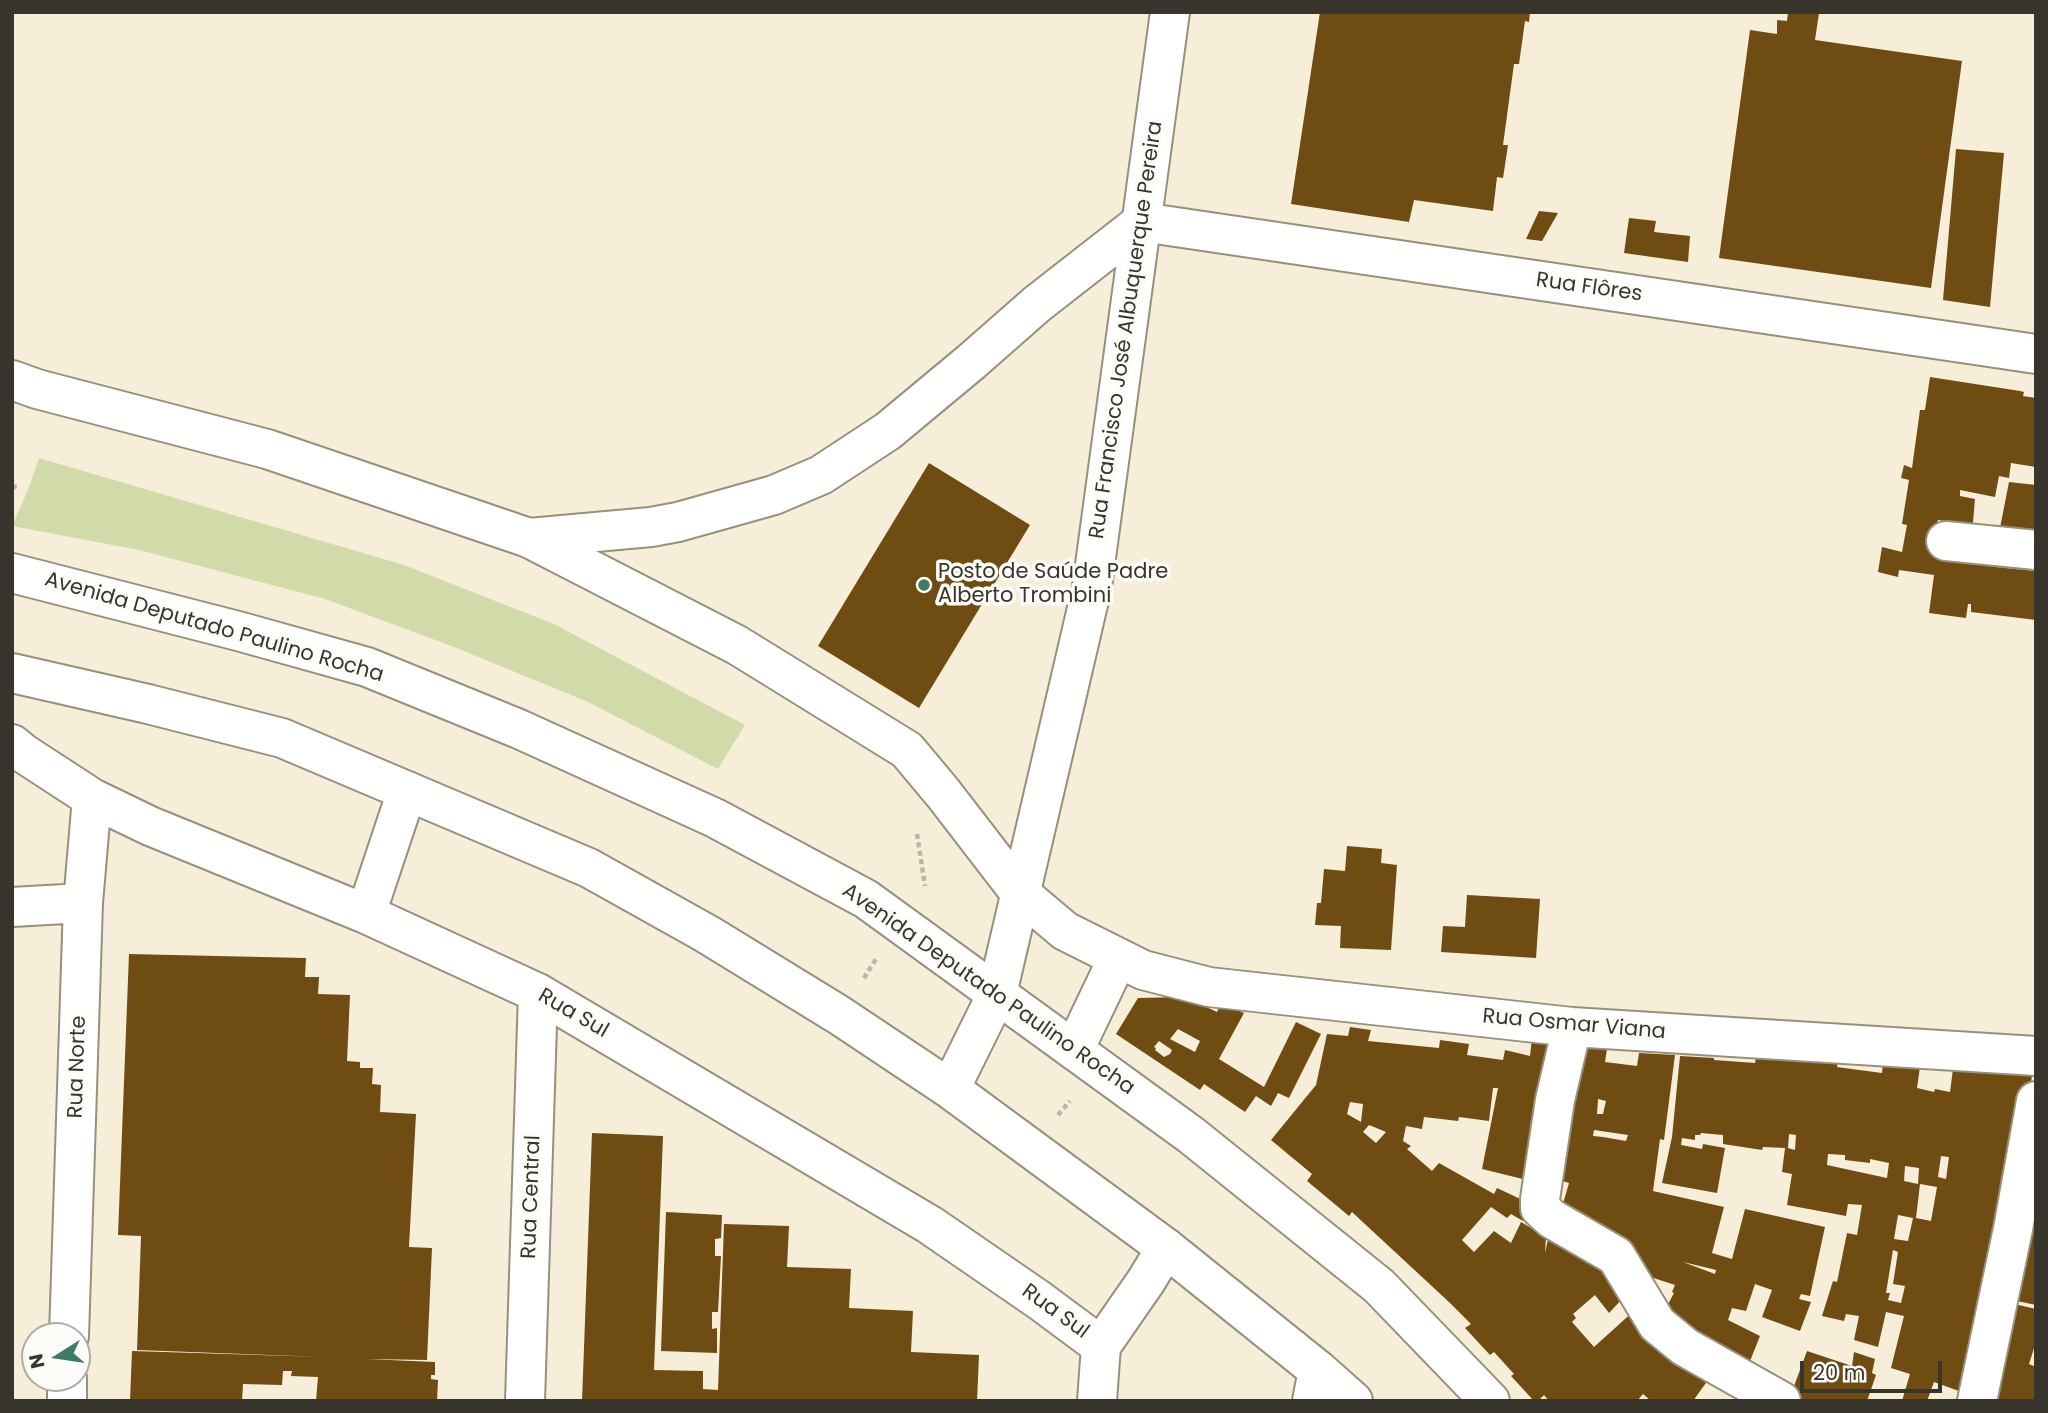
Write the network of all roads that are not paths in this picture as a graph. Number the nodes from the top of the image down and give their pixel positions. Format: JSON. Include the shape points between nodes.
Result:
{"nodes":[{"id":1,"x":1170,"y":12,"type":"edge"},
{"id":2,"x":1142,"y":222,"type":"junction"},
{"id":3,"x":2036,"y":354,"type":"edge"},
{"id":4,"x":12,"y":380,"type":"edge"},
{"id":5,"x":529,"y":538,"type":"junction"},
{"id":6,"x":1946,"y":541,"type":"dead end"},
{"id":7,"x":2036,"y":551,"type":"edge"},
{"id":8,"x":12,"y":573,"type":"edge"},
{"id":9,"x":12,"y":673,"type":"edge"},
{"id":10,"x":12,"y":744,"type":"edge"},
{"id":11,"x":407,"y":791,"type":"junction"},
{"id":12,"x":92,"y":798,"type":"junction"},
{"id":13,"x":1020,"y":893,"type":"junction"},
{"id":14,"x":83,"y":903,"type":"junction"},
{"id":15,"x":12,"y":907,"type":"edge"},
{"id":16,"x":366,"y":914,"type":"junction"},
{"id":17,"x":1118,"y":958,"type":"junction"},
{"id":18,"x":538,"y":993,"type":"junction"},
{"id":19,"x":997,"y":994,"type":"junction"},
{"id":20,"x":1572,"y":1027,"type":"junction"},
{"id":21,"x":1073,"y":1050,"type":"junction"},
{"id":22,"x":2036,"y":1056,"type":"edge"},
{"id":23,"x":950,"y":1089,"type":"junction"},
{"id":24,"x":2036,"y":1101,"type":"edge"},
{"id":25,"x":1166,"y":1248,"type":"junction"},
{"id":26,"x":69,"y":1322,"type":"edge"},
{"id":27,"x":1101,"y":1346,"type":"junction"},
{"id":28,"x":1315,"y":1385,"type":"edge"},
{"id":29,"x":525,"y":1401,"type":"edge"},
{"id":30,"x":1097,"y":1401,"type":"edge"},
{"id":31,"x":1353,"y":1401,"type":"edge"},
{"id":32,"x":1490,"y":1401,"type":"edge"},
{"id":33,"x":1781,"y":1401,"type":"edge"},
{"id":34,"x":1977,"y":1401,"type":"edge"}],
"edges":[{"from":1,"to":2,"type":"street","name":"Rua Francisco José Albuquerque Pereira"},
{"from":2,"to":3,"type":"street","name":"Rua Flôres"},
{"from":2,"to":5,"type":"street","via":[[888,430],[821,475],[774,495],[678,522]]},
{"from":2,"to":13,"type":"street","name":"Rua Francisco José Albuquerque Pereira","via":[[1092,586]]},
{"from":4,"to":5,"type":"street","via":[[267,449]]},
{"from":5,"to":13,"type":"street","via":[[737,645],[907,750]]},
{"from":6,"to":7,"type":"street"},
{"from":8,"to":19,"type":"street","name":"Avenida Deputado Paulino Rocha","via":[[368,667],[519,729],[715,818],[866,899]]},
{"from":9,"to":11,"type":"street","via":[[282,738]]},
{"from":10,"to":12,"type":"street","name":"Rua Sul"},
{"from":11,"to":16,"type":"street"},
{"from":11,"to":23,"type":"street","via":[[589,868],[707,934]]},
{"from":12,"to":14,"type":"street","name":"Rua Norte"},
{"from":12,"to":16,"type":"street","name":"Rua Sul"},
{"from":13,"to":17,"type":"street","name":"Rua Osmar Viana","via":[[1065,931]]},
{"from":13,"to":19,"type":"street","name":"Rua Francisco José Albuquerque Pereira"},
{"from":14,"to":15,"type":"street"},
{"from":14,"to":26,"type":"street","name":"Rua Norte"},
{"from":16,"to":18,"type":"street","name":"Rua Sul"},
{"from":17,"to":20,"type":"street","name":"Rua Osmar Viana","via":[[1143,970],[1209,987]]},
{"from":17,"to":21,"type":"street"},
{"from":18,"to":27,"type":"street","name":"Rua Sul","via":[[930,1225]]},
{"from":18,"to":29,"type":"street","name":"Rua Central"},
{"from":19,"to":21,"type":"street","name":"Avenida Deputado Paulino Rocha"},
{"from":19,"to":23,"type":"street","name":"Rua Francisco José Albuquerque Pereira"},
{"from":20,"to":22,"type":"street","name":"Rua Osmar Viana"},
{"from":20,"to":33,"type":"street","via":[[1555,1100],[1540,1208],[1616,1256],[1657,1324],[1685,1347]]},
{"from":21,"to":32,"type":"street","name":"Avenida Deputado Paulino Rocha","via":[[1191,1135],[1379,1286]]},
{"from":23,"to":25,"type":"street"},
{"from":24,"to":34,"type":"street"},
{"from":25,"to":27,"type":"street","name":"Rua Sul"},
{"from":25,"to":28,"type":"street"},
{"from":27,"to":30,"type":"street","name":"Rua Sul"},
{"from":28,"to":31,"type":"street"}]}
